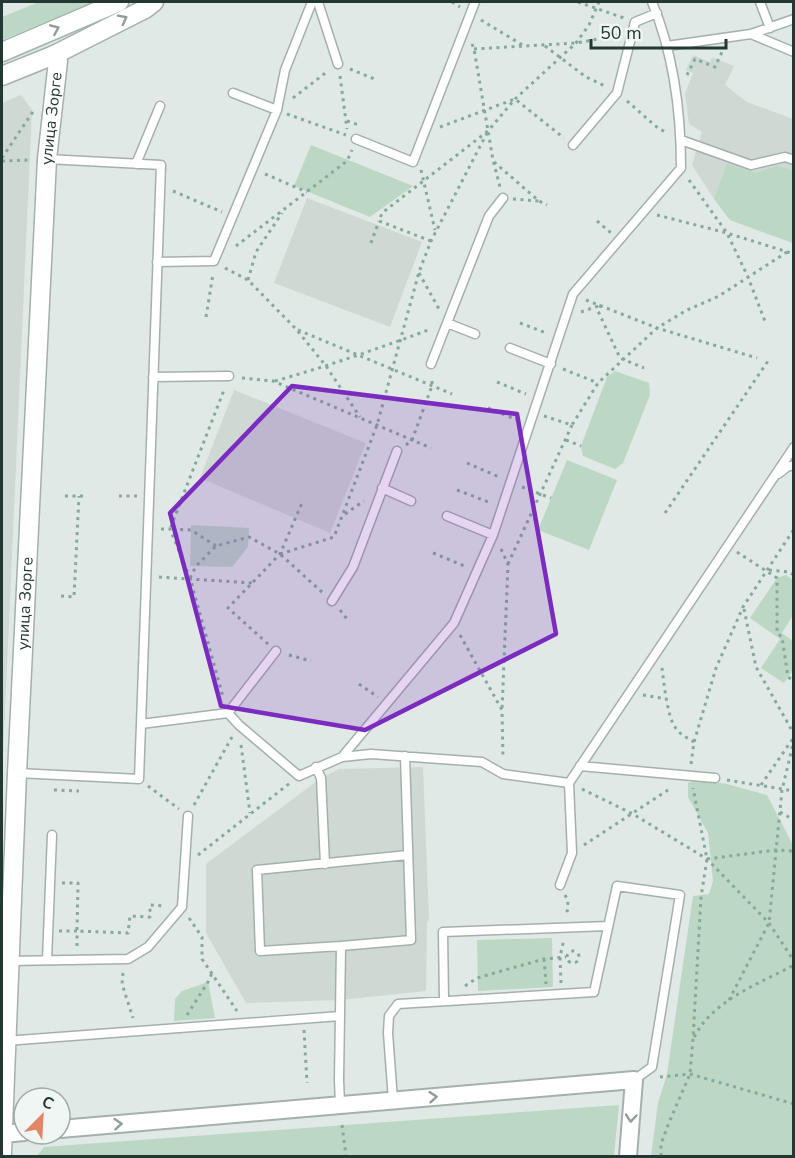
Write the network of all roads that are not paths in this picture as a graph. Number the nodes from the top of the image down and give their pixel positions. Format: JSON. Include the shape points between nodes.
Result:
{"nodes":[{"id":1,"x":119,"y":2,"type":"edge"},
{"id":2,"x":154,"y":2,"type":"edge"},
{"id":3,"x":312,"y":2,"type":"edge"},
{"id":4,"x":318,"y":2,"type":"edge"},
{"id":5,"x":475,"y":2,"type":"edge"},
{"id":6,"x":652,"y":2,"type":"edge"},
{"id":7,"x":760,"y":2,"type":"edge"},
{"id":8,"x":657,"y":13,"type":"junction"},
{"id":9,"x":794,"y":19,"type":"edge"},
{"id":10,"x":770,"y":28,"type":"junction"},
{"id":11,"x":751,"y":34,"type":"junction"},
{"id":12,"x":667,"y":46,"type":"junction"},
{"id":13,"x":2,"y":52,"type":"edge"},
{"id":14,"x":794,"y":52,"type":"edge"},
{"id":15,"x":54,"y":55,"type":"junction"},
{"id":16,"x":338,"y":64,"type":"road end"},
{"id":17,"x":2,"y":76,"type":"edge"},
{"id":18,"x":233,"y":93,"type":"dead end"},
{"id":19,"x":160,"y":106,"type":"dead end"},
{"id":20,"x":277,"y":110,"type":"junction"},
{"id":21,"x":352,"y":137,"type":"road end"},
{"id":22,"x":681,"y":140,"type":"junction"},
{"id":23,"x":573,"y":145,"type":"road end"},
{"id":24,"x":47,"y":159,"type":"junction"},
{"id":25,"x":794,"y":160,"type":"edge"},
{"id":26,"x":136,"y":164,"type":"junction"},
{"id":27,"x":503,"y":198,"type":"road end"},
{"id":28,"x":157,"y":262,"type":"junction"},
{"id":29,"x":447,"y":323,"type":"junction"},
{"id":30,"x":475,"y":334,"type":"dead end"},
{"id":31,"x":510,"y":348,"type":"dead end"},
{"id":32,"x":431,"y":364,"type":"road end"},
{"id":33,"x":551,"y":364,"type":"junction"},
{"id":34,"x":229,"y":376,"type":"road end"},
{"id":35,"x":153,"y":377,"type":"junction"},
{"id":36,"x":794,"y":447,"type":"edge"},
{"id":37,"x":397,"y":451,"type":"road end"},
{"id":38,"x":794,"y":465,"type":"edge"},
{"id":39,"x":775,"y":476,"type":"junction"},
{"id":40,"x":382,"y":488,"type":"junction"},
{"id":41,"x":411,"y":501,"type":"dead end"},
{"id":42,"x":447,"y":516,"type":"dead end"},
{"id":43,"x":493,"y":535,"type":"junction"},
{"id":44,"x":332,"y":601,"type":"road end"},
{"id":45,"x":276,"y":651,"type":"road end"},
{"id":46,"x":228,"y":713,"type":"junction"},
{"id":47,"x":141,"y":724,"type":"junction"},
{"id":48,"x":405,"y":756,"type":"junction"},
{"id":49,"x":342,"y":757,"type":"junction"},
{"id":50,"x":580,"y":766,"type":"junction"},
{"id":51,"x":316,"y":767,"type":"junction"},
{"id":52,"x":16,"y":772,"type":"junction"},
{"id":53,"x":715,"y":778,"type":"road end"},
{"id":54,"x":569,"y":783,"type":"junction"},
{"id":55,"x":188,"y":816,"type":"road end"},
{"id":56,"x":52,"y":836,"type":"dead end"},
{"id":57,"x":408,"y":855,"type":"junction"},
{"id":58,"x":325,"y":864,"type":"junction"},
{"id":59,"x":560,"y":885,"type":"dead end"},
{"id":60,"x":608,"y":926,"type":"junction"},
{"id":61,"x":340,"y":946,"type":"junction"},
{"id":62,"x":47,"y":960,"type":"junction"},
{"id":63,"x":9,"y":961,"type":"junction"},
{"id":64,"x":444,"y":1001,"type":"junction"},
{"id":65,"x":340,"y":1016,"type":"junction"},
{"id":66,"x":5,"y":1041,"type":"junction"},
{"id":67,"x":634,"y":1080,"type":"junction"},
{"id":68,"x":393,"y":1100,"type":"junction"},
{"id":69,"x":340,"y":1104,"type":"junction"},
{"id":70,"x":72,"y":1128,"type":"edge"},
{"id":71,"x":2,"y":1141,"type":"edge"},
{"id":72,"x":2,"y":1153,"type":"edge"},
{"id":73,"x":628,"y":1156,"type":"edge"}],
"edges":[{"from":13,"to":1,"type":"street","one_way":true},
{"from":15,"to":2,"type":"street","one_way":true},
{"from":3,"to":20,"type":"lane","via":[[285,70]]},
{"from":4,"to":16,"type":"lane"},
{"from":5,"to":21,"type":"lane","via":[[413,162]]},
{"from":6,"to":8,"type":"lane"},
{"from":7,"to":10,"type":"lane"},
{"from":8,"to":12,"type":"lane"},
{"from":8,"to":23,"type":"lane","via":[[635,22],[617,93]]},
{"from":9,"to":10,"type":"lane"},
{"from":10,"to":11,"type":"lane"},
{"from":11,"to":12,"type":"lane"},
{"from":11,"to":14,"type":"lane"},
{"from":12,"to":22,"type":"lane","via":[[676,82]]},
{"from":15,"to":17,"type":"street"},
{"from":15,"to":24,"type":"street","name":"улица Зорге","via":[[58,62]]},
{"from":18,"to":20,"type":"lane"},
{"from":19,"to":26,"type":"lane"},
{"from":20,"to":28,"type":"lane","via":[[214,261]]},
{"from":22,"to":25,"type":"lane","via":[[751,165],[785,157]]},
{"from":22,"to":33,"type":"lane","via":[[681,168],[573,294]]},
{"from":24,"to":26,"type":"lane"},
{"from":24,"to":52,"type":"street","name":"улица Зорге"},
{"from":26,"to":28,"type":"lane","via":[[161,165]]},
{"from":27,"to":29,"type":"lane","via":[[489,216]]},
{"from":28,"to":35,"type":"lane"},
{"from":29,"to":30,"type":"lane"},
{"from":29,"to":32,"type":"lane"},
{"from":31,"to":33,"type":"lane"},
{"from":33,"to":43,"type":"lane"},
{"from":34,"to":35,"type":"lane"},
{"from":35,"to":47,"type":"lane"},
{"from":36,"to":39,"type":"lane"},
{"from":37,"to":40,"type":"lane"},
{"from":38,"to":39,"type":"lane"},
{"from":39,"to":50,"type":"lane"},
{"from":40,"to":41,"type":"lane"},
{"from":40,"to":44,"type":"lane","via":[[353,567]]},
{"from":42,"to":43,"type":"lane"},
{"from":43,"to":49,"type":"lane","via":[[454,623]]},
{"from":45,"to":46,"type":"lane"},
{"from":46,"to":47,"type":"lane"},
{"from":46,"to":51,"type":"lane","via":[[299,776]]},
{"from":47,"to":52,"type":"lane","via":[[139,779]]},
{"from":48,"to":49,"type":"lane"},
{"from":48,"to":54,"type":"lane","via":[[482,762],[503,774]]},
{"from":48,"to":57,"type":"lane"},
{"from":49,"to":51,"type":"lane"},
{"from":50,"to":53,"type":"lane"},
{"from":50,"to":54,"type":"lane"},
{"from":51,"to":58,"type":"lane","via":[[321,778]]},
{"from":52,"to":63,"type":"street","name":"улица Зорге"},
{"from":54,"to":59,"type":"lane","via":[[573,853]]},
{"from":55,"to":62,"type":"lane","via":[[182,907],[148,947],[128,959]]},
{"from":56,"to":62,"type":"lane"},
{"from":57,"to":58,"type":"lane"},
{"from":57,"to":61,"type":"lane","via":[[411,940]]},
{"from":58,"to":61,"type":"lane","via":[[257,870],[260,951]]},
{"from":60,"to":64,"type":"lane","via":[[594,992]]},
{"from":60,"to":64,"type":"lane","via":[[443,932]]},
{"from":60,"to":67,"type":"lane","via":[[617,886],[680,895],[652,1067]]},
{"from":61,"to":65,"type":"lane"},
{"from":62,"to":63,"type":"lane"},
{"from":63,"to":66,"type":"street","name":"улица Зорге"},
{"from":64,"to":68,"type":"lane","via":[[398,1004],[389,1016]]},
{"from":65,"to":66,"type":"lane"},
{"from":65,"to":69,"type":"lane"},
{"from":66,"to":71,"type":"street","name":"улица Зорге"},
{"from":68,"to":67,"type":"street","one_way":true},
{"from":67,"to":73,"type":"street","one_way":true},
{"from":68,"to":69,"type":"street"},
{"from":70,"to":69,"type":"street","one_way":true},
{"from":71,"to":72,"type":"street","name":"улица Зорге"}]}
